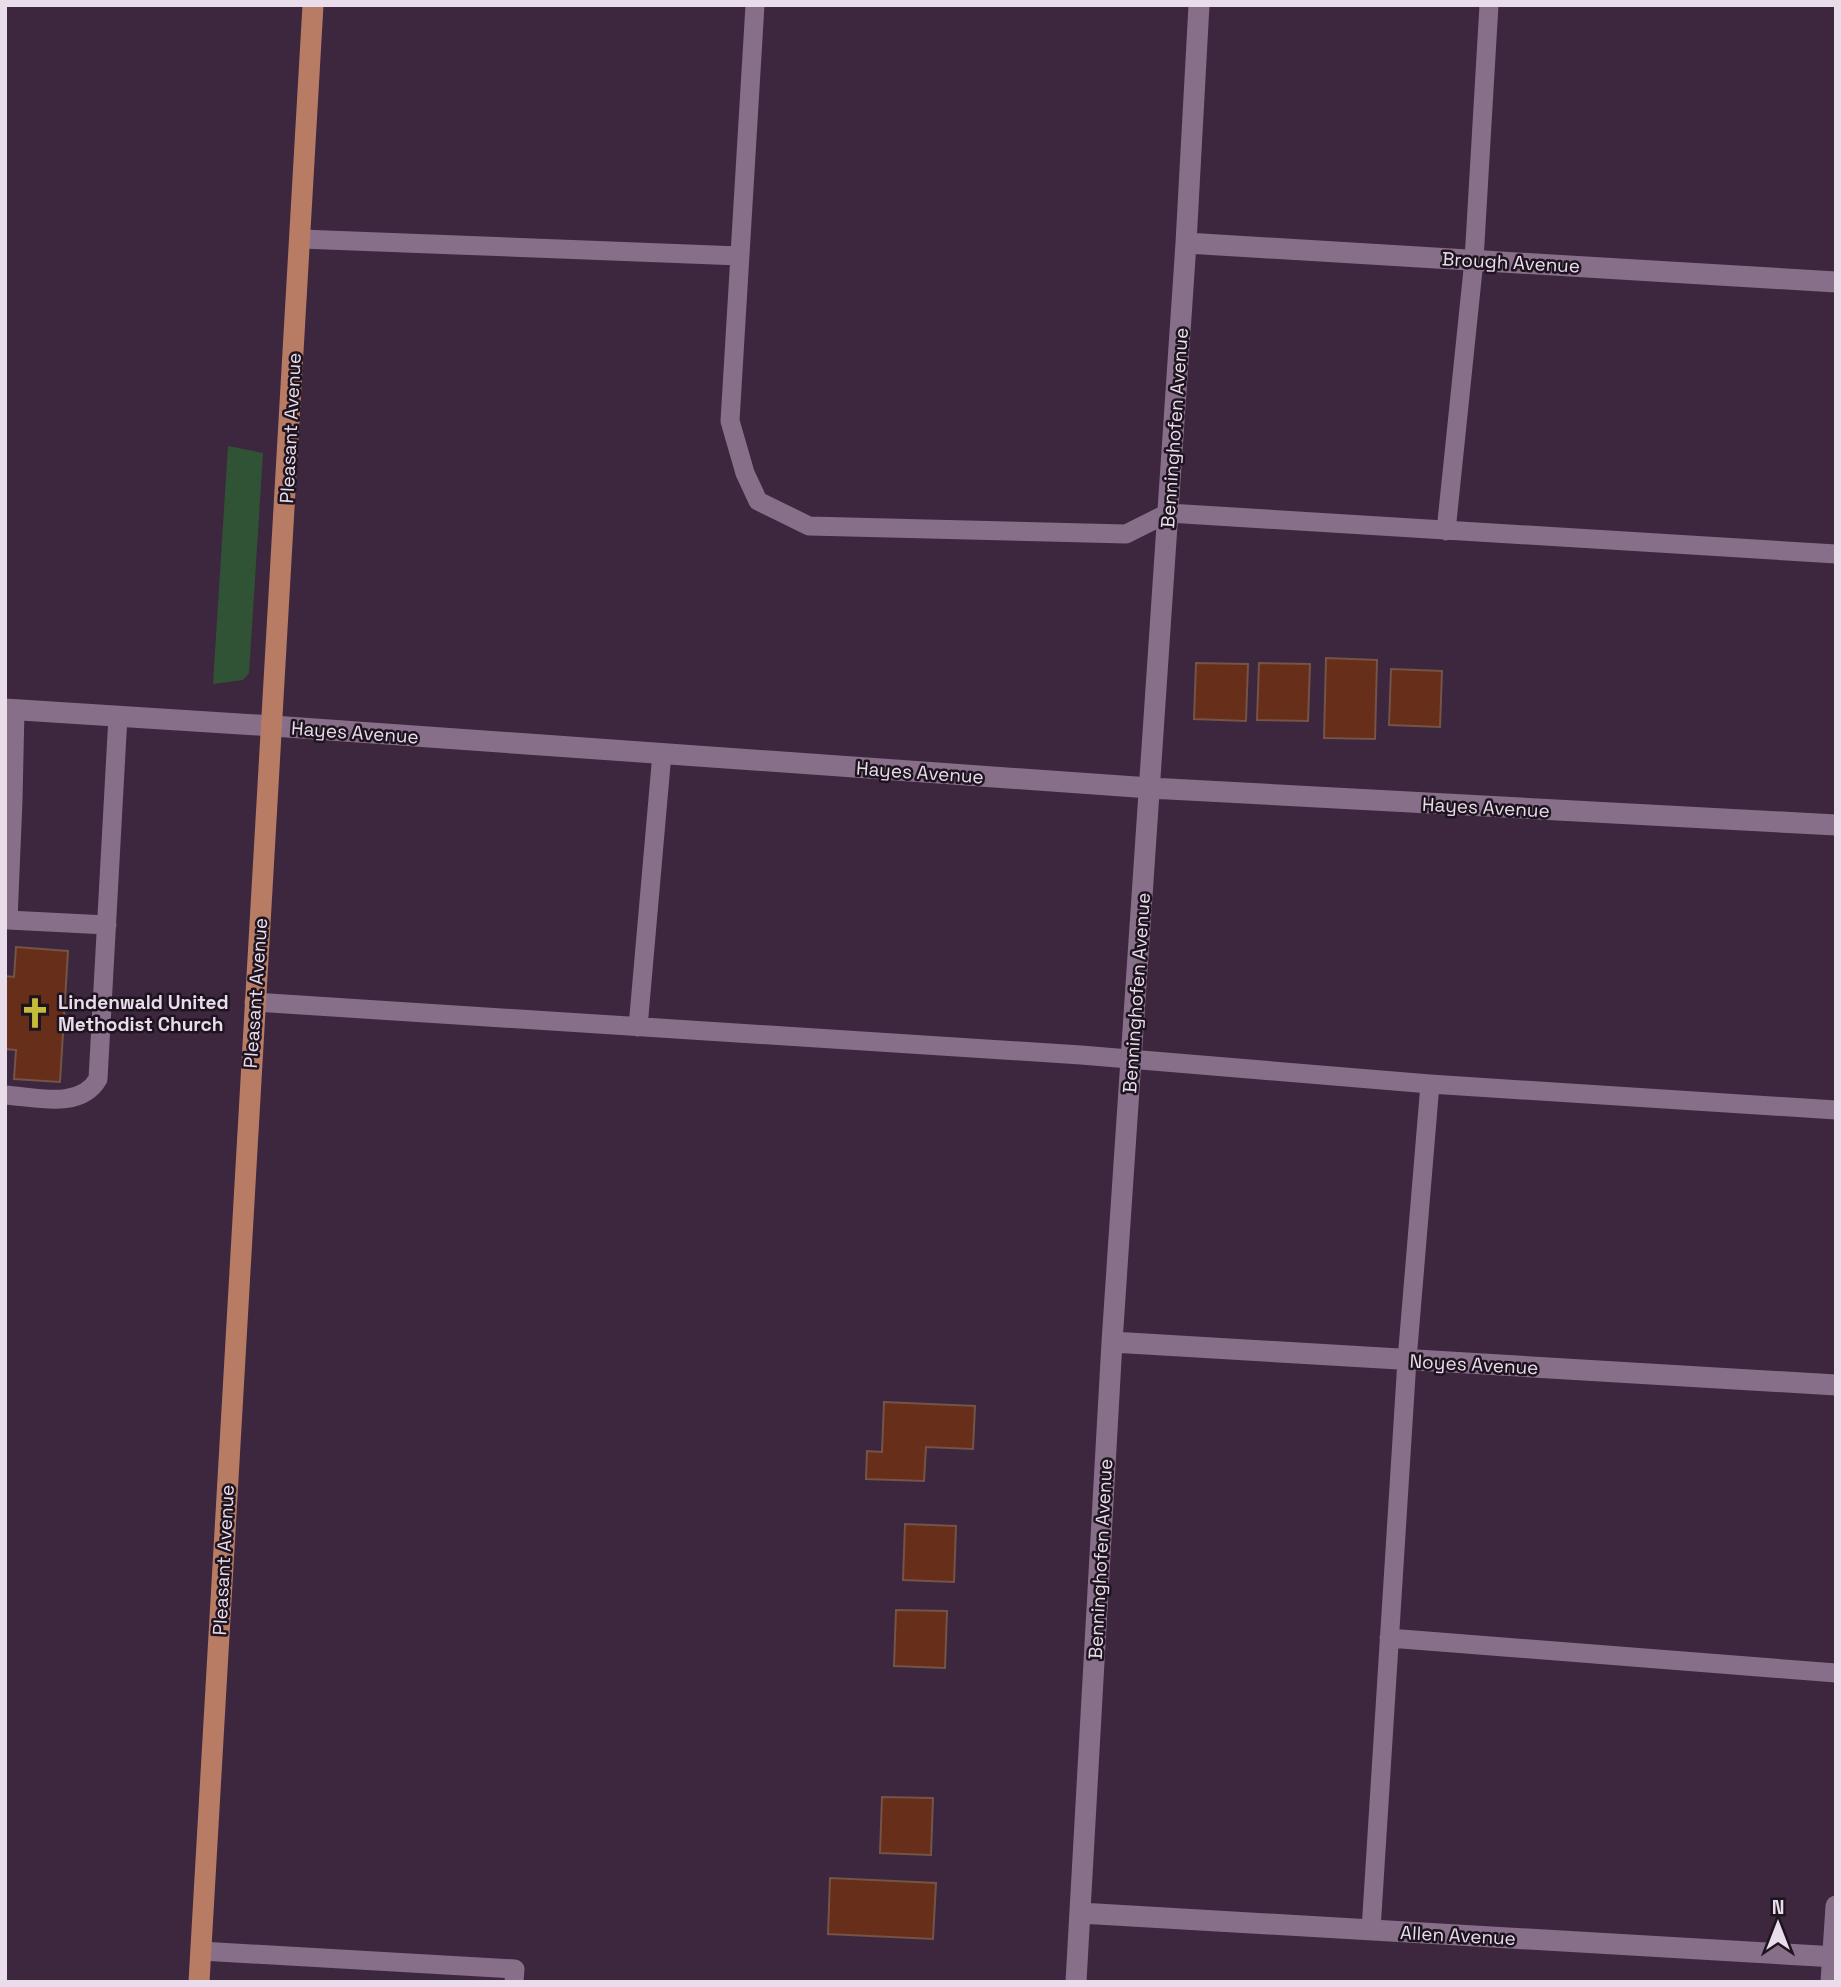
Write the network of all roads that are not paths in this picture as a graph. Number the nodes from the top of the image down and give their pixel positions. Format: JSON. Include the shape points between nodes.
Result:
{"nodes":[{"id":1,"x":313,"y":5,"type":"edge"},
{"id":2,"x":755,"y":5,"type":"edge"},
{"id":3,"x":1199,"y":5,"type":"edge"},
{"id":4,"x":1489,"y":5,"type":"edge"},
{"id":5,"x":301,"y":239,"type":"junction"},
{"id":6,"x":1186,"y":243,"type":"junction"},
{"id":7,"x":740,"y":256,"type":"junction"},
{"id":8,"x":1474,"y":260,"type":"junction"},
{"id":9,"x":1836,"y":282,"type":"edge"},
{"id":10,"x":1168,"y":513,"type":"junction"},
{"id":11,"x":1446,"y":531,"type":"junction"},
{"id":12,"x":1836,"y":554,"type":"edge"},
{"id":13,"x":10,"y":710,"type":"edge"},
{"id":14,"x":118,"y":716,"type":"junction"},
{"id":15,"x":272,"y":726,"type":"junction"},
{"id":16,"x":662,"y":754,"type":"junction"},
{"id":17,"x":1150,"y":788,"type":"junction"},
{"id":18,"x":9,"y":799,"type":"edge"},
{"id":19,"x":1836,"y":825,"type":"edge"},
{"id":20,"x":107,"y":925,"type":"junction"},
{"id":21,"x":254,"y":1002,"type":"junction"},
{"id":22,"x":638,"y":1027,"type":"junction"},
{"id":23,"x":1132,"y":1059,"type":"junction"},
{"id":24,"x":1430,"y":1084,"type":"junction"},
{"id":25,"x":5,"y":1095,"type":"edge"},
{"id":26,"x":1836,"y":1111,"type":"edge"},
{"id":27,"x":1112,"y":1342,"type":"junction"},
{"id":28,"x":1407,"y":1360,"type":"junction"},
{"id":29,"x":1836,"y":1385,"type":"edge"},
{"id":30,"x":1389,"y":1639,"type":"junction"},
{"id":31,"x":1836,"y":1673,"type":"edge"},
{"id":32,"x":1836,"y":1906,"type":"edge"},
{"id":33,"x":1080,"y":1913,"type":"junction"},
{"id":34,"x":1371,"y":1930,"type":"junction"},
{"id":35,"x":201,"y":1951,"type":"junction"},
{"id":36,"x":1834,"y":1957,"type":"edge"},
{"id":37,"x":199,"y":1982,"type":"edge"},
{"id":38,"x":514,"y":1982,"type":"edge"},
{"id":39,"x":1076,"y":1982,"type":"edge"},
{"id":40,"x":1831,"y":1982,"type":"edge"}],
"edges":[{"from":1,"to":5,"type":"main road","name":"Pleasant Avenue"},
{"from":2,"to":7,"type":"lane"},
{"from":3,"to":6,"type":"street","name":"Benninghofen Avenue"},
{"from":4,"to":8,"type":"lane"},
{"from":5,"to":7,"type":"lane"},
{"from":5,"to":15,"type":"main road","name":"Pleasant Avenue"},
{"from":6,"to":8,"type":"street","name":"Brough Avenue"},
{"from":6,"to":10,"type":"street","name":"Benninghofen Avenue"},
{"from":7,"to":10,"type":"lane","via":[[730,421],[758,501],[809,526],[1126,534]]},
{"from":8,"to":9,"type":"street","name":"Brough Avenue"},
{"from":8,"to":11,"type":"lane"},
{"from":10,"to":11,"type":"lane"},
{"from":10,"to":17,"type":"street","name":"Benninghofen Avenue"},
{"from":11,"to":12,"type":"lane"},
{"from":13,"to":14,"type":"street","name":"Hayes Avenue"},
{"from":13,"to":18,"type":"lane"},
{"from":14,"to":15,"type":"street","name":"Hayes Avenue"},
{"from":14,"to":20,"type":"lane"},
{"from":15,"to":16,"type":"street","name":"Hayes Avenue"},
{"from":15,"to":21,"type":"main road","name":"Pleasant Avenue"},
{"from":16,"to":17,"type":"street","name":"Hayes Avenue"},
{"from":16,"to":22,"type":"lane"},
{"from":17,"to":19,"type":"street","name":"Hayes Avenue"},
{"from":17,"to":23,"type":"street","name":"Benninghofen Avenue"},
{"from":18,"to":20,"type":"lane","via":[[8,920]]},
{"from":20,"to":25,"type":"lane","via":[[98,1079],[92,1090],[68,1100]]},
{"from":21,"to":22,"type":"lane"},
{"from":21,"to":35,"type":"main road","name":"Pleasant Avenue"},
{"from":22,"to":23,"type":"lane"},
{"from":23,"to":24,"type":"lane"},
{"from":23,"to":27,"type":"street","name":"Benninghofen Avenue"},
{"from":24,"to":26,"type":"lane"},
{"from":24,"to":28,"type":"lane"},
{"from":27,"to":28,"type":"street","name":"Noyes Avenue"},
{"from":27,"to":33,"type":"street","name":"Benninghofen Avenue"},
{"from":28,"to":29,"type":"street","name":"Noyes Avenue"},
{"from":28,"to":30,"type":"lane"},
{"from":30,"to":31,"type":"lane"},
{"from":30,"to":34,"type":"lane"},
{"from":32,"to":36,"type":"street"},
{"from":33,"to":34,"type":"street","name":"Allen Avenue"},
{"from":33,"to":39,"type":"street","name":"Benninghofen Avenue"},
{"from":34,"to":36,"type":"street","name":"Allen Avenue"},
{"from":35,"to":37,"type":"main road","name":"Pleasant Avenue"},
{"from":35,"to":38,"type":"lane","via":[[514,1969]]},
{"from":36,"to":40,"type":"street"}]}
